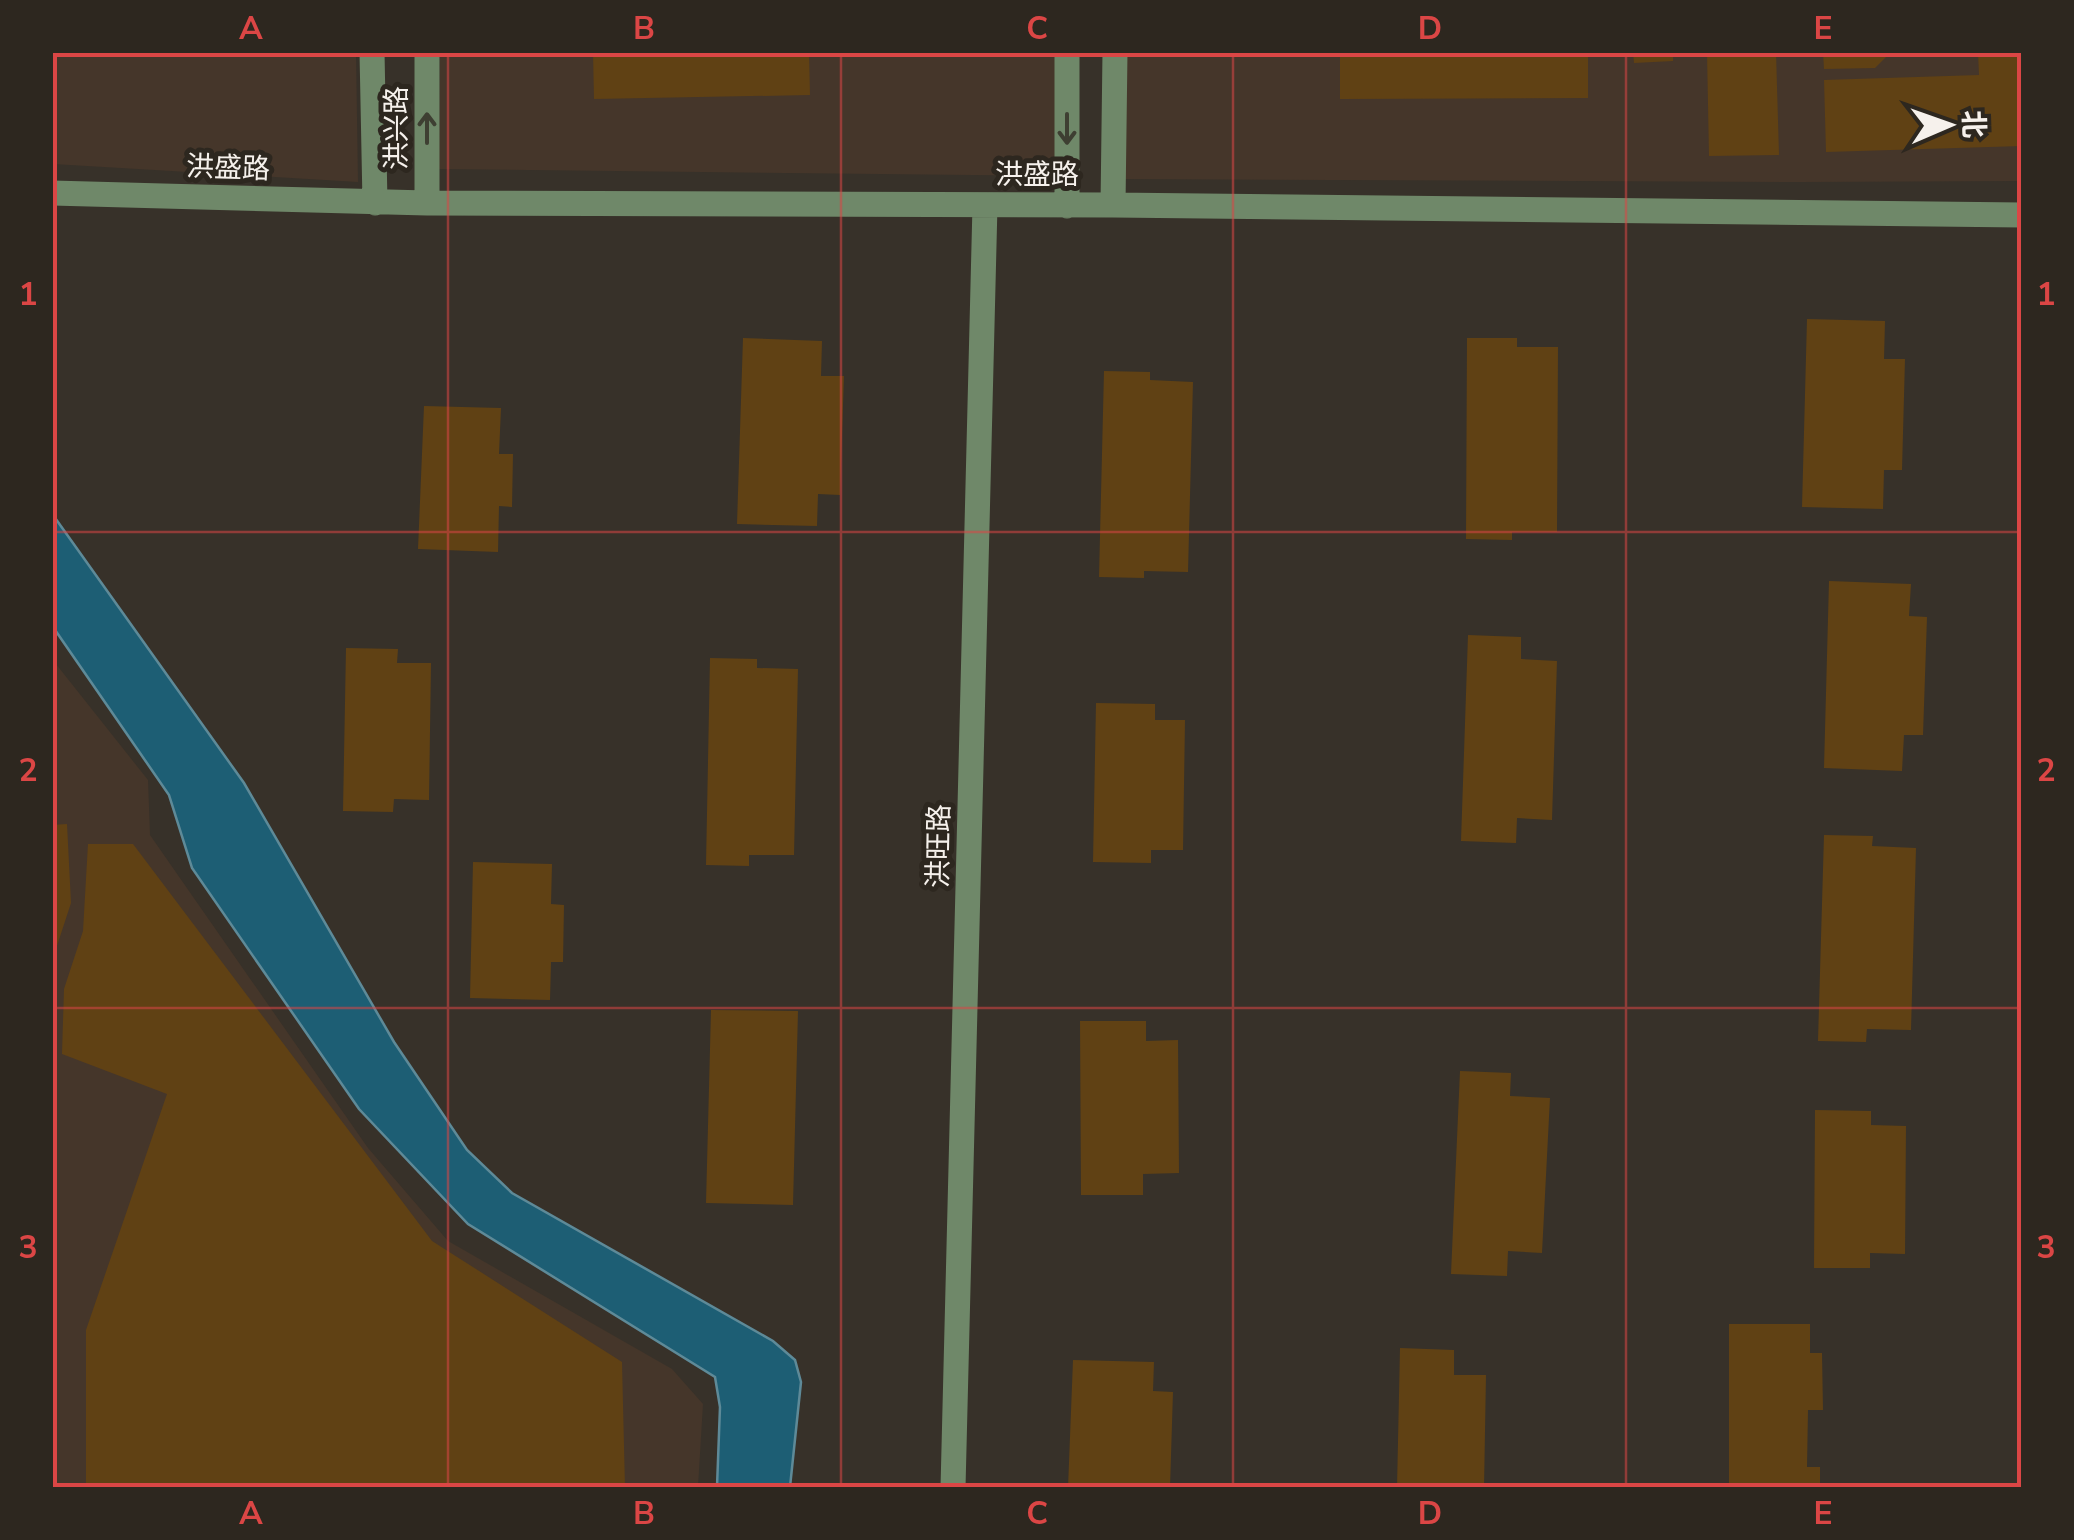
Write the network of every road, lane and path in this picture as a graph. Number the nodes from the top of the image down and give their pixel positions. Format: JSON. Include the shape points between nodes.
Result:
{"nodes":[{"id":1,"x":372,"y":52,"type":"edge"},
{"id":2,"x":427,"y":52,"type":"edge"},
{"id":3,"x":1067,"y":52,"type":"edge"},
{"id":4,"x":1115,"y":52,"type":"edge"},
{"id":5,"x":52,"y":194,"type":"edge"},
{"id":6,"x":374,"y":202,"type":"junction"},
{"id":7,"x":427,"y":204,"type":"junction"},
{"id":8,"x":1113,"y":205,"type":"junction"},
{"id":9,"x":984,"y":206,"type":"junction"},
{"id":10,"x":1067,"y":206,"type":"junction"},
{"id":11,"x":2022,"y":215,"type":"edge"},
{"id":12,"x":953,"y":1488,"type":"edge"}],
"edges":[{"from":1,"to":6,"type":"street","name":"洪兴路"},
{"from":7,"to":2,"type":"street","name":"洪兴路","one_way":true},
{"from":3,"to":10,"type":"street","one_way":true},
{"from":4,"to":8,"type":"street"},
{"from":5,"to":6,"type":"street","name":"洪盛路"},
{"from":6,"to":7,"type":"street","name":"洪盛路"},
{"from":7,"to":9,"type":"street","name":"洪盛路"},
{"from":8,"to":10,"type":"street","name":"洪盛路"},
{"from":8,"to":11,"type":"street","name":"洪盛路"},
{"from":9,"to":10,"type":"street","name":"洪盛路"},
{"from":9,"to":12,"type":"street","name":"洪旺路"}]}
